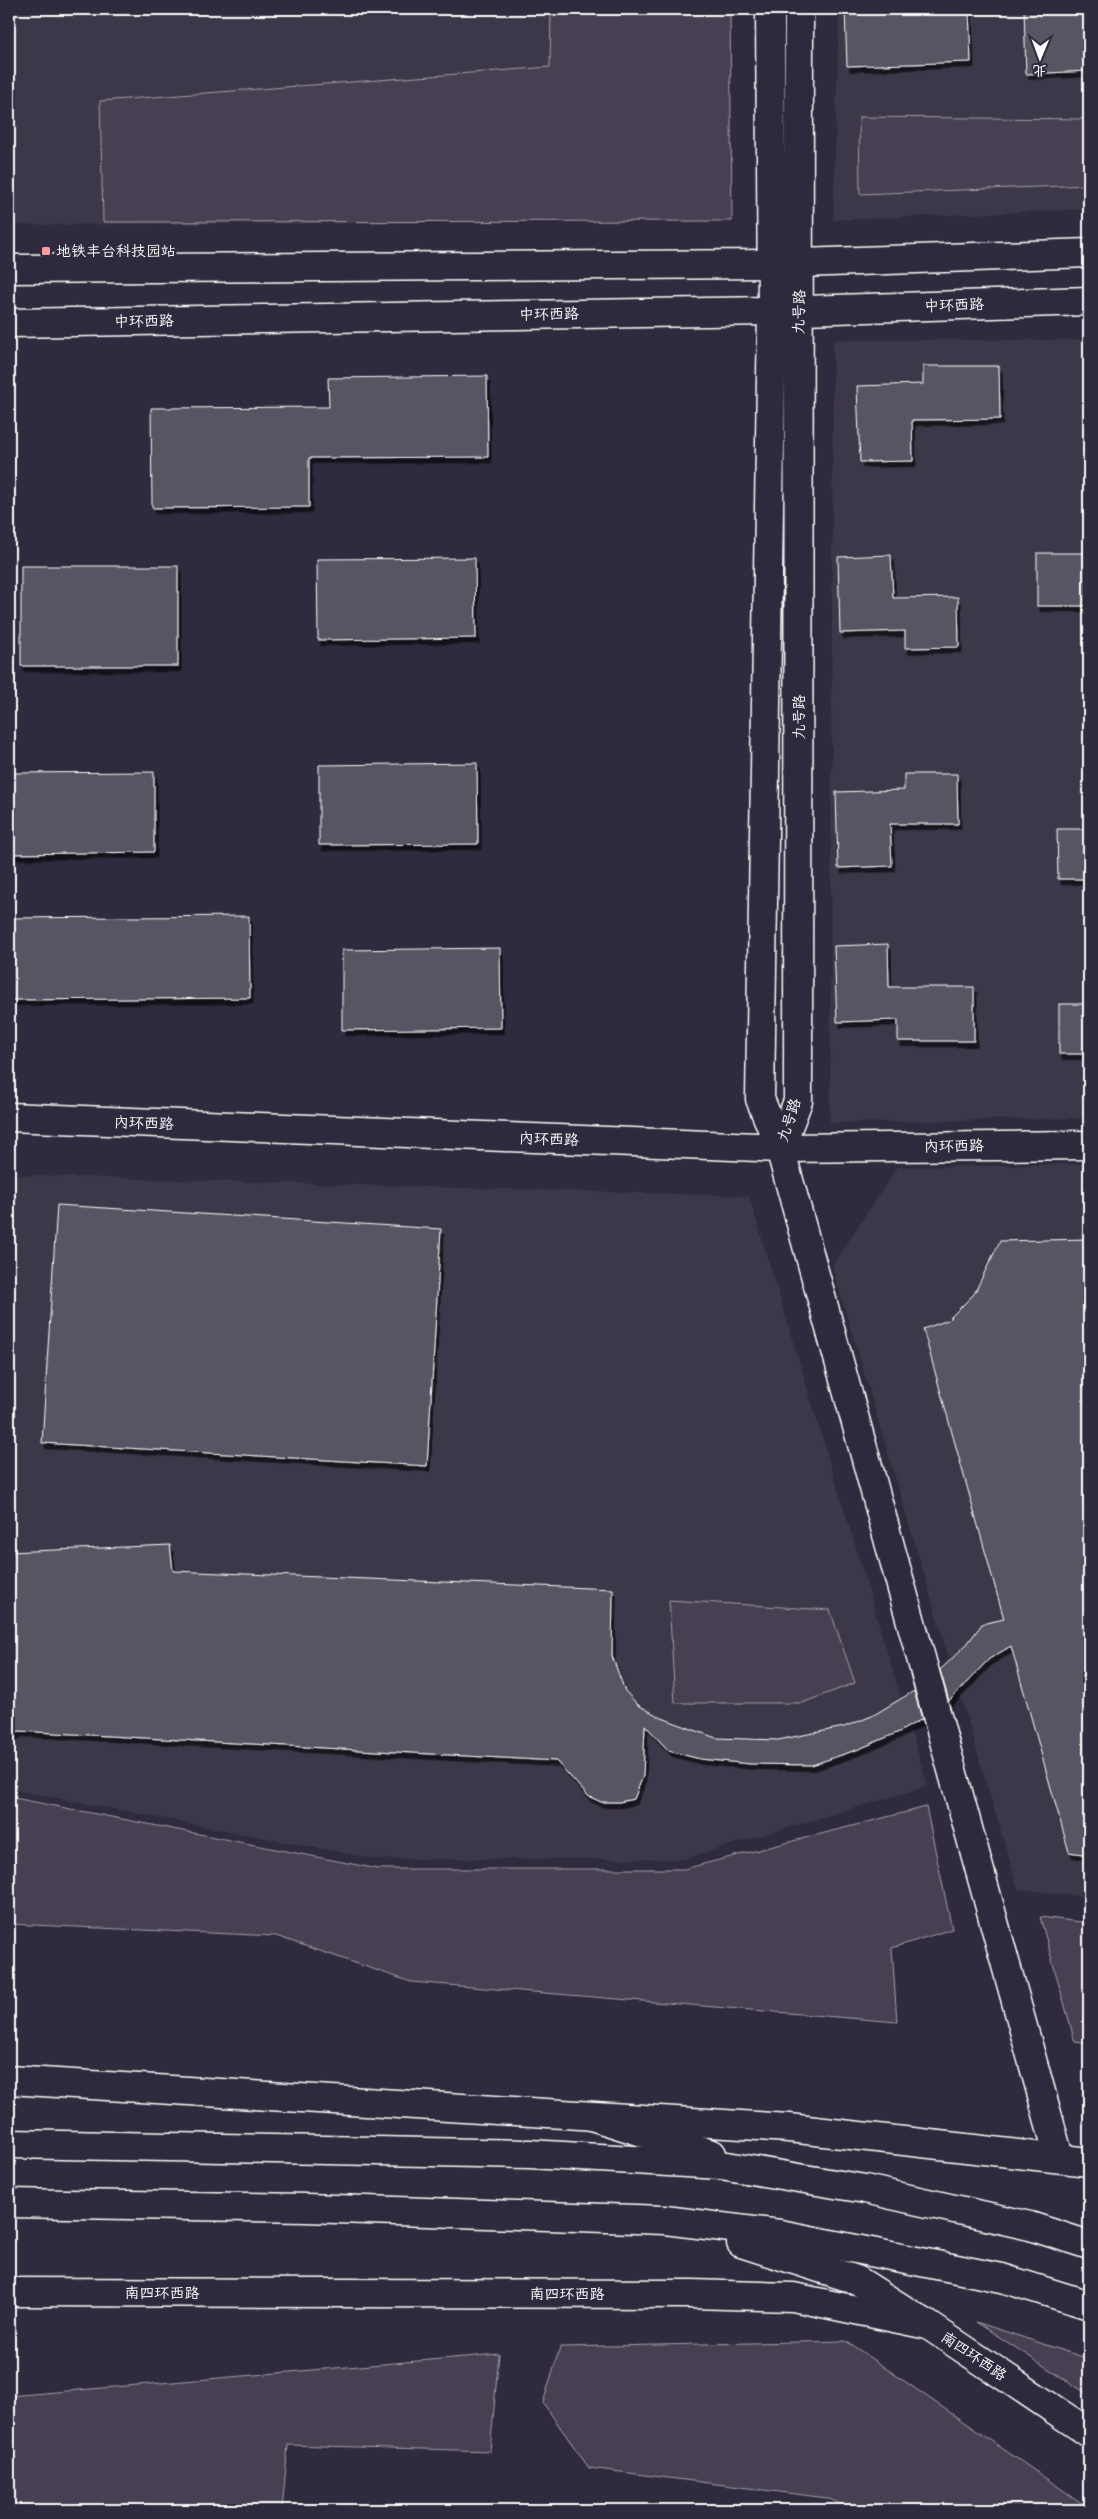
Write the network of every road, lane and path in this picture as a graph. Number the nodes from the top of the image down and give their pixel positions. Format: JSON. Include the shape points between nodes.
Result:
{"nodes":[{"id":1,"x":770,"y":9,"type":"edge"},
{"id":2,"x":799,"y":9,"type":"edge"},
{"id":3,"x":1089,"y":253,"type":"edge"},
{"id":4,"x":800,"y":262,"type":"junction"},
{"id":5,"x":772,"y":264,"type":"junction"},
{"id":6,"x":9,"y":269,"type":"edge"},
{"id":7,"x":1089,"y":301,"type":"edge"},
{"id":8,"x":799,"y":310,"type":"junction"},
{"id":9,"x":772,"y":311,"type":"junction"},
{"id":10,"x":9,"y":323,"type":"edge"},
{"id":11,"x":9,"y":1117,"type":"edge"},
{"id":12,"x":1089,"y":1144,"type":"edge"},
{"id":13,"x":780,"y":1148,"type":"junction"},
{"id":14,"x":9,"y":2080,"type":"edge"},
{"id":15,"x":591,"y":2116,"type":"junction"},
{"id":16,"x":9,"y":2144,"type":"edge"},
{"id":17,"x":1059,"y":2158,"type":"junction"},
{"id":18,"x":1089,"y":2162,"type":"edge"},
{"id":19,"x":770,"y":2173,"type":"junction"},
{"id":20,"x":9,"y":2203,"type":"edge"},
{"id":21,"x":665,"y":2220,"type":"junction"},
{"id":22,"x":1089,"y":2245,"type":"edge"},
{"id":23,"x":9,"y":2292,"type":"edge"},
{"id":24,"x":1089,"y":2305,"type":"edge"},
{"id":25,"x":928,"y":2325,"type":"junction"},
{"id":26,"x":1089,"y":2433,"type":"edge"}],
"edges":[{"from":1,"to":5,"type":"main road","name":"九号路"},
{"from":2,"to":4,"type":"main road","name":"九号路"},
{"from":3,"to":4,"type":"main road"},
{"from":4,"to":5,"type":"main road"},
{"from":4,"to":8,"type":"main road","name":"九号路"},
{"from":5,"to":6,"type":"main road"},
{"from":5,"to":9,"type":"main road","name":"九号路"},
{"from":7,"to":8,"type":"main road","name":"中环西路"},
{"from":8,"to":9,"type":"main road","name":"中环西路"},
{"from":8,"to":13,"type":"main road","name":"九号路","via":[[798,1101]]},
{"from":9,"to":10,"type":"main road","name":"中环西路"},
{"from":9,"to":13,"type":"main road","name":"九号路","via":[[760,1099]]},
{"from":11,"to":13,"type":"main road","name":"内环西路"},
{"from":12,"to":13,"type":"main road","name":"内环西路"},
{"from":13,"to":17,"type":"main road"},
{"from":14,"to":15,"type":"main road"},
{"from":15,"to":17,"type":"main road","via":[[789,2128]]},
{"from":15,"to":19,"type":"main road"},
{"from":16,"to":19,"type":"main road","via":[[528,2154],[721,2165]]},
{"from":17,"to":18,"type":"main road"},
{"from":19,"to":22,"type":"main road","via":[[864,2189],[1030,2226]]},
{"from":20,"to":21,"type":"main road","via":[[306,2208]]},
{"from":21,"to":24,"type":"main road","via":[[780,2234],[1005,2279]]},
{"from":21,"to":25,"type":"main road","via":[[857,2280]]},
{"from":23,"to":25,"type":"main road","name":"南四环西路","via":[[793,2297]]},
{"from":25,"to":26,"type":"main road","name":"南四环西路"}]}
